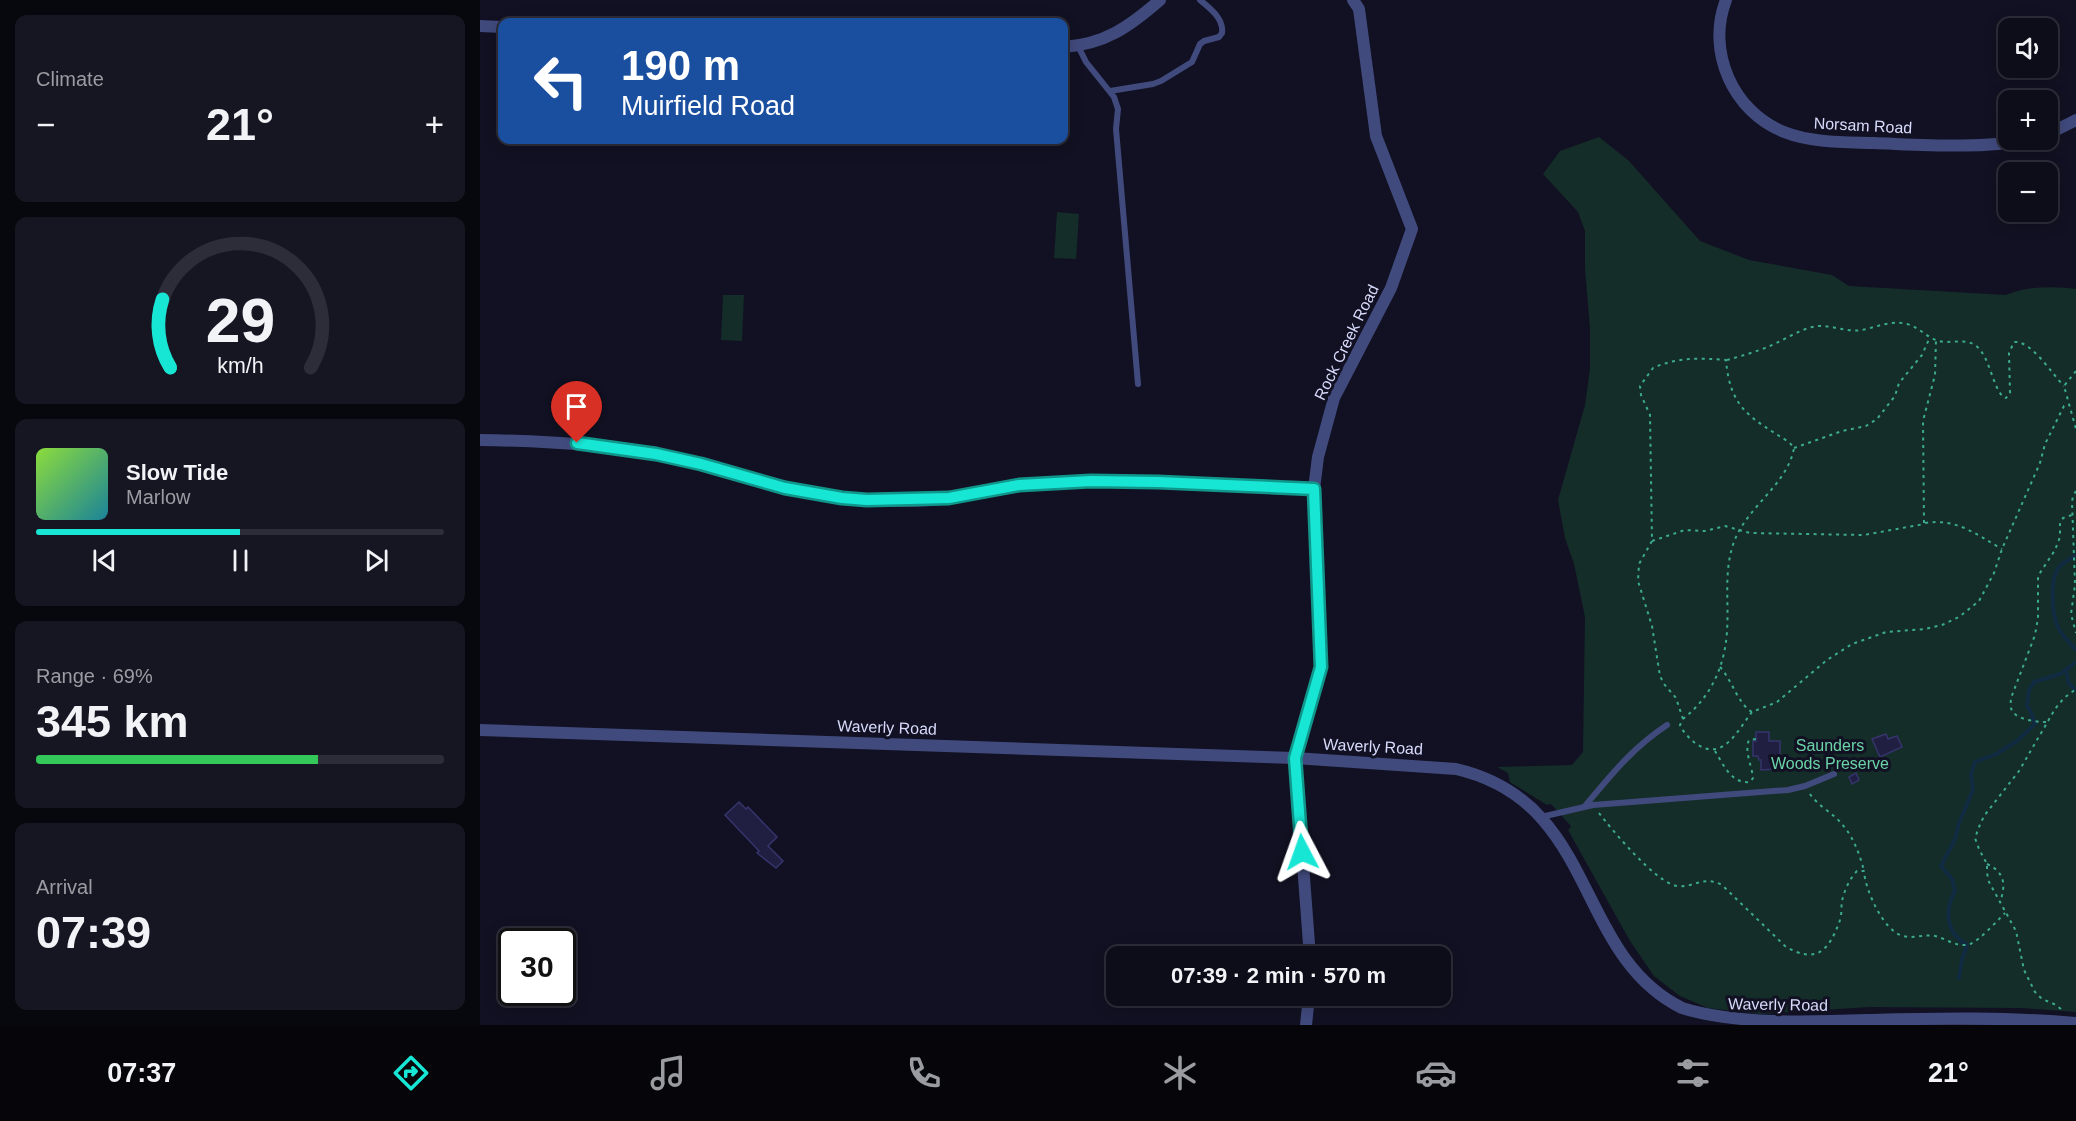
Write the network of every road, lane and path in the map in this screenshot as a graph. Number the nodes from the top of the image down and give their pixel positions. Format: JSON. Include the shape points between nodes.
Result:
{"nodes":[{"id":1,"x":1160,"y":0,"type":"edge"},
{"id":2,"x":1200,"y":0,"type":"edge"},
{"id":3,"x":1353,"y":0,"type":"edge"},
{"id":4,"x":1725,"y":0,"type":"edge"},
{"id":5,"x":480,"y":26,"type":"edge"},
{"id":6,"x":498,"y":27,"type":"edge"},
{"id":7,"x":1078,"y":46,"type":"junction"},
{"id":8,"x":1068,"y":47,"type":"edge"},
{"id":9,"x":1110,"y":91,"type":"junction"},
{"id":10,"x":2076,"y":120,"type":"edge"},
{"id":11,"x":2058,"y":129,"type":"edge"},
{"id":12,"x":1998,"y":145,"type":"edge"},
{"id":13,"x":1930,"y":337,"type":"junction"},
{"id":14,"x":1936,"y":340,"type":"junction"},
{"id":15,"x":1726,"y":360,"type":"junction"},
{"id":16,"x":2076,"y":371,"type":"edge"},
{"id":17,"x":1138,"y":384,"type":"dead end"},
{"id":18,"x":2064,"y":386,"type":"junction"},
{"id":19,"x":2069,"y":405,"type":"junction"},
{"id":20,"x":2076,"y":429,"type":"edge"},
{"id":21,"x":480,"y":440,"type":"edge"},
{"id":22,"x":1794,"y":448,"type":"junction"},
{"id":23,"x":1314,"y":489,"type":"junction"},
{"id":24,"x":2076,"y":490,"type":"edge"},
{"id":25,"x":2072,"y":515,"type":"junction"},
{"id":26,"x":1924,"y":524,"type":"junction"},
{"id":27,"x":1739,"y":529,"type":"junction"},
{"id":28,"x":1652,"y":540,"type":"junction"},
{"id":29,"x":2002,"y":549,"type":"junction"},
{"id":30,"x":2076,"y":633,"type":"edge"},
{"id":31,"x":1720,"y":667,"type":"junction"},
{"id":32,"x":2076,"y":689,"type":"edge"},
{"id":33,"x":1752,"y":711,"type":"junction"},
{"id":34,"x":1683,"y":719,"type":"junction"},
{"id":35,"x":2046,"y":722,"type":"junction"},
{"id":36,"x":1667,"y":725,"type":"dead end"},
{"id":37,"x":480,"y":730,"type":"edge"},
{"id":38,"x":1756,"y":739,"type":"dead end"},
{"id":39,"x":1715,"y":751,"type":"junction"},
{"id":40,"x":1295,"y":758,"type":"junction"},
{"id":41,"x":1834,"y":774,"type":"dead end"},
{"id":42,"x":1805,"y":786,"type":"junction"},
{"id":43,"x":1593,"y":805,"type":"junction"},
{"id":44,"x":1585,"y":806,"type":"junction"},
{"id":45,"x":1541,"y":817,"type":"junction"},
{"id":46,"x":1988,"y":864,"type":"junction"},
{"id":47,"x":1864,"y":871,"type":"junction"},
{"id":48,"x":2000,"y":902,"type":"junction"},
{"id":49,"x":2005,"y":913,"type":"junction"},
{"id":50,"x":1309,"y":946,"type":"edge"},
{"id":51,"x":1308,"y":1006,"type":"edge"},
{"id":52,"x":2072,"y":1023,"type":"edge"},
{"id":53,"x":1306,"y":1025,"type":"edge"}],
"edges":[{"from":1,"to":7,"type":"street","via":[[1109,38]]},
{"from":2,"to":9,"type":"lane","via":[[1221,22],[1219,37],[1200,44],[1192,63],[1161,81]]},
{"from":3,"to":23,"type":"street","name":"Rock Creek Road","via":[[1359,9],[1376,136],[1412,229],[1391,288],[1334,398]]},
{"from":4,"to":12,"type":"street","name":"Norsam Road","via":[[1719,38],[1726,72],[1749,108],[1782,132],[1816,141]]},
{"from":5,"to":6,"type":"street"},
{"from":7,"to":8,"type":"street"},
{"from":7,"to":9,"type":"lane"},
{"from":9,"to":17,"type":"lane","via":[[1119,109],[1116,129]]},
{"from":10,"to":11,"type":"street"},
{"from":13,"to":14,"type":"path"},
{"from":13,"to":15,"type":"path","via":[[1918,328],[1893,322],[1859,330],[1828,325],[1802,330]]},
{"from":13,"to":22,"type":"path","via":[[1922,355],[1877,419]]},
{"from":14,"to":18,"type":"path","via":[[1976,346],[2003,397],[2010,393],[2009,352],[2014,342],[2028,346]]},
{"from":14,"to":26,"type":"path","via":[[1935,375],[1923,421]]},
{"from":15,"to":22,"type":"path","via":[[1732,392],[1740,405]]},
{"from":15,"to":28,"type":"path","via":[[1699,358],[1662,363],[1653,368],[1640,386],[1650,415]]},
{"from":16,"to":18,"type":"path"},
{"from":18,"to":19,"type":"path"},
{"from":19,"to":20,"type":"path"},
{"from":19,"to":29,"type":"path","via":[[2064,406],[2053,424]]},
{"from":21,"to":23,"type":"street","via":[[577,443],[656,454],[785,488],[867,500],[949,498],[1019,485],[1091,481]]},
{"from":22,"to":27,"type":"path","via":[[1780,480]]},
{"from":23,"to":40,"type":"street","name":"Rock Creek Road","via":[[1321,667]]},
{"from":24,"to":25,"type":"path"},
{"from":25,"to":30,"type":"path","via":[[2076,585],[2071,614]]},
{"from":25,"to":35,"type":"path","via":[[2063,518],[2055,550],[2038,576],[2035,635],[2011,698],[2014,713]]},
{"from":26,"to":27,"type":"path","via":[[1864,535]]},
{"from":26,"to":29,"type":"path","via":[[1940,521],[1959,525]]},
{"from":27,"to":28,"type":"path","via":[[1725,526],[1685,530]]},
{"from":27,"to":31,"type":"path","via":[[1728,565],[1727,632]]},
{"from":28,"to":34,"type":"path","via":[[1639,564],[1638,581],[1652,626],[1660,676],[1676,698]]},
{"from":29,"to":33,"type":"path","via":[[1979,601],[1959,617],[1942,625],[1886,632],[1852,644],[1777,702]]},
{"from":31,"to":33,"type":"path","via":[[1743,706]]},
{"from":31,"to":34,"type":"path","via":[[1703,700]]},
{"from":32,"to":35,"type":"path"},
{"from":33,"to":39,"type":"path","via":[[1723,748]]},
{"from":34,"to":39,"type":"path","via":[[1680,725],[1690,739]]},
{"from":35,"to":46,"type":"path","via":[[2019,771],[1979,827],[1975,838]]},
{"from":36,"to":44,"type":"lane","via":[[1643,741]]},
{"from":37,"to":40,"type":"street","name":"Waverly Road"},
{"from":38,"to":39,"type":"path","via":[[1749,740],[1746,752],[1751,759],[1750,782],[1730,775]]},
{"from":40,"to":45,"type":"street","name":"Waverly Road","via":[[1438,766],[1473,772],[1520,796]]},
{"from":40,"to":50,"type":"street","name":"Rock Creek Road"},
{"from":41,"to":42,"type":"lane"},
{"from":42,"to":43,"type":"lane"},
{"from":42,"to":47,"type":"path","via":[[1812,798],[1850,834]]},
{"from":43,"to":44,"type":"lane"},
{"from":43,"to":47,"type":"path","via":[[1610,829],[1666,882],[1684,886],[1712,880],[1722,885],[1785,946],[1806,956],[1818,954],[1827,945],[1841,918],[1842,900],[1849,883],[1854,874]]},
{"from":44,"to":45,"type":"lane"},
{"from":45,"to":52,"type":"street","name":"Waverly Road","via":[[1564,846],[1624,955],[1656,990],[1683,1008],[1715,1019],[1768,1024],[1954,1019]]},
{"from":46,"to":48,"type":"path","via":[[1987,877]]},
{"from":46,"to":48,"type":"path","via":[[2002,876]]},
{"from":47,"to":49,"type":"path","via":[[1877,910],[1893,932],[1903,936],[1924,934],[1961,945],[1972,943]]},
{"from":48,"to":49,"type":"path"},
{"from":49,"to":52,"type":"path","via":[[2016,931],[2024,970],[2035,992],[2059,1007]]},
{"from":51,"to":53,"type":"street"}]}
